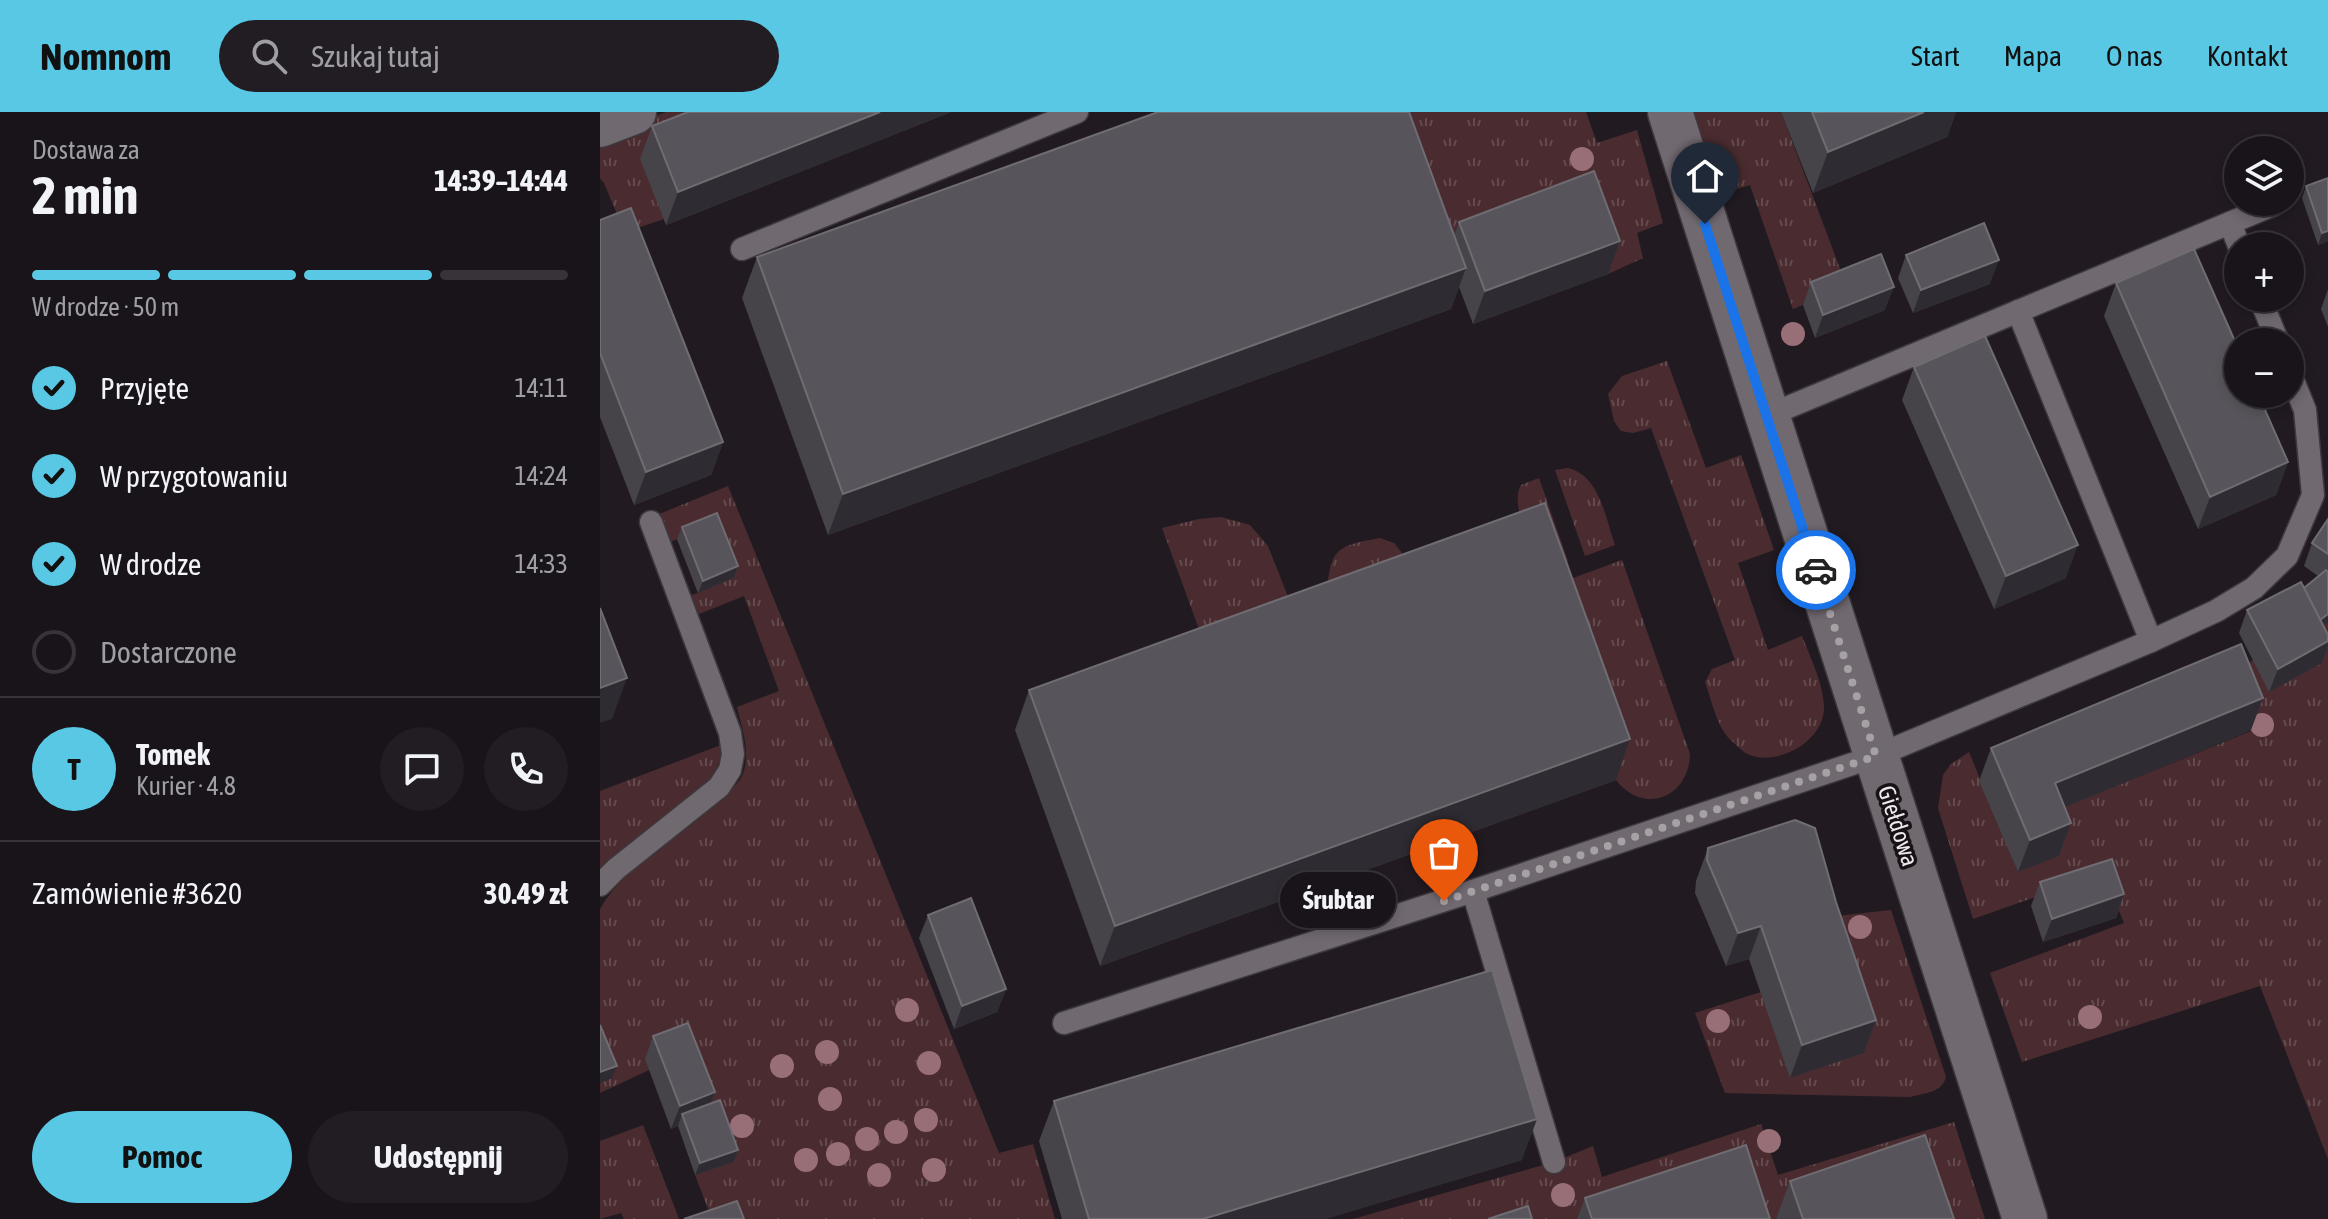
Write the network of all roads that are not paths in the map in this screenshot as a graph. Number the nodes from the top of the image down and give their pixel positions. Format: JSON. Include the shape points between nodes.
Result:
{"nodes":[{"id":1,"x":634,"y":112,"type":"edge"},
{"id":2,"x":1077,"y":112,"type":"edge"},
{"id":3,"x":1670,"y":112,"type":"edge"},
{"id":4,"x":600,"y":125,"type":"edge"},
{"id":5,"x":2247,"y":216,"type":"edge"},
{"id":6,"x":2230,"y":223,"type":"junction"},
{"id":7,"x":2234,"y":232,"type":"edge"},
{"id":8,"x":742,"y":249,"type":"dead end"},
{"id":9,"x":2018,"y":311,"type":"junction"},
{"id":10,"x":2304,"y":408,"type":"edge"},
{"id":11,"x":1767,"y":416,"type":"junction"},
{"id":12,"x":651,"y":522,"type":"dead end"},
{"id":13,"x":2151,"y":641,"type":"junction"},
{"id":14,"x":1876,"y":756,"type":"junction"},
{"id":15,"x":600,"y":885,"type":"edge"},
{"id":16,"x":1473,"y":891,"type":"junction"},
{"id":17,"x":1064,"y":1023,"type":"dead end"},
{"id":18,"x":1554,"y":1162,"type":"dead end"},
{"id":19,"x":2025,"y":1219,"type":"edge"}],
"edges":[{"from":1,"to":4,"type":"street"},
{"from":2,"to":8,"type":"lane"},
{"from":3,"to":11,"type":"street","name":"Giełdowa"},
{"from":5,"to":6,"type":"lane"},
{"from":6,"to":7,"type":"lane"},
{"from":6,"to":9,"type":"lane"},
{"from":9,"to":11,"type":"lane"},
{"from":9,"to":13,"type":"lane"},
{"from":10,"to":13,"type":"lane","via":[[2313,495],[2287,556],[2254,588]]},
{"from":11,"to":14,"type":"street","name":"Giełdowa"},
{"from":12,"to":15,"type":"lane","via":[[720,702],[733,754],[719,787]]},
{"from":13,"to":14,"type":"lane"},
{"from":14,"to":16,"type":"lane"},
{"from":14,"to":19,"type":"street","name":"Giełdowa"},
{"from":16,"to":17,"type":"lane"},
{"from":16,"to":18,"type":"lane"}]}
